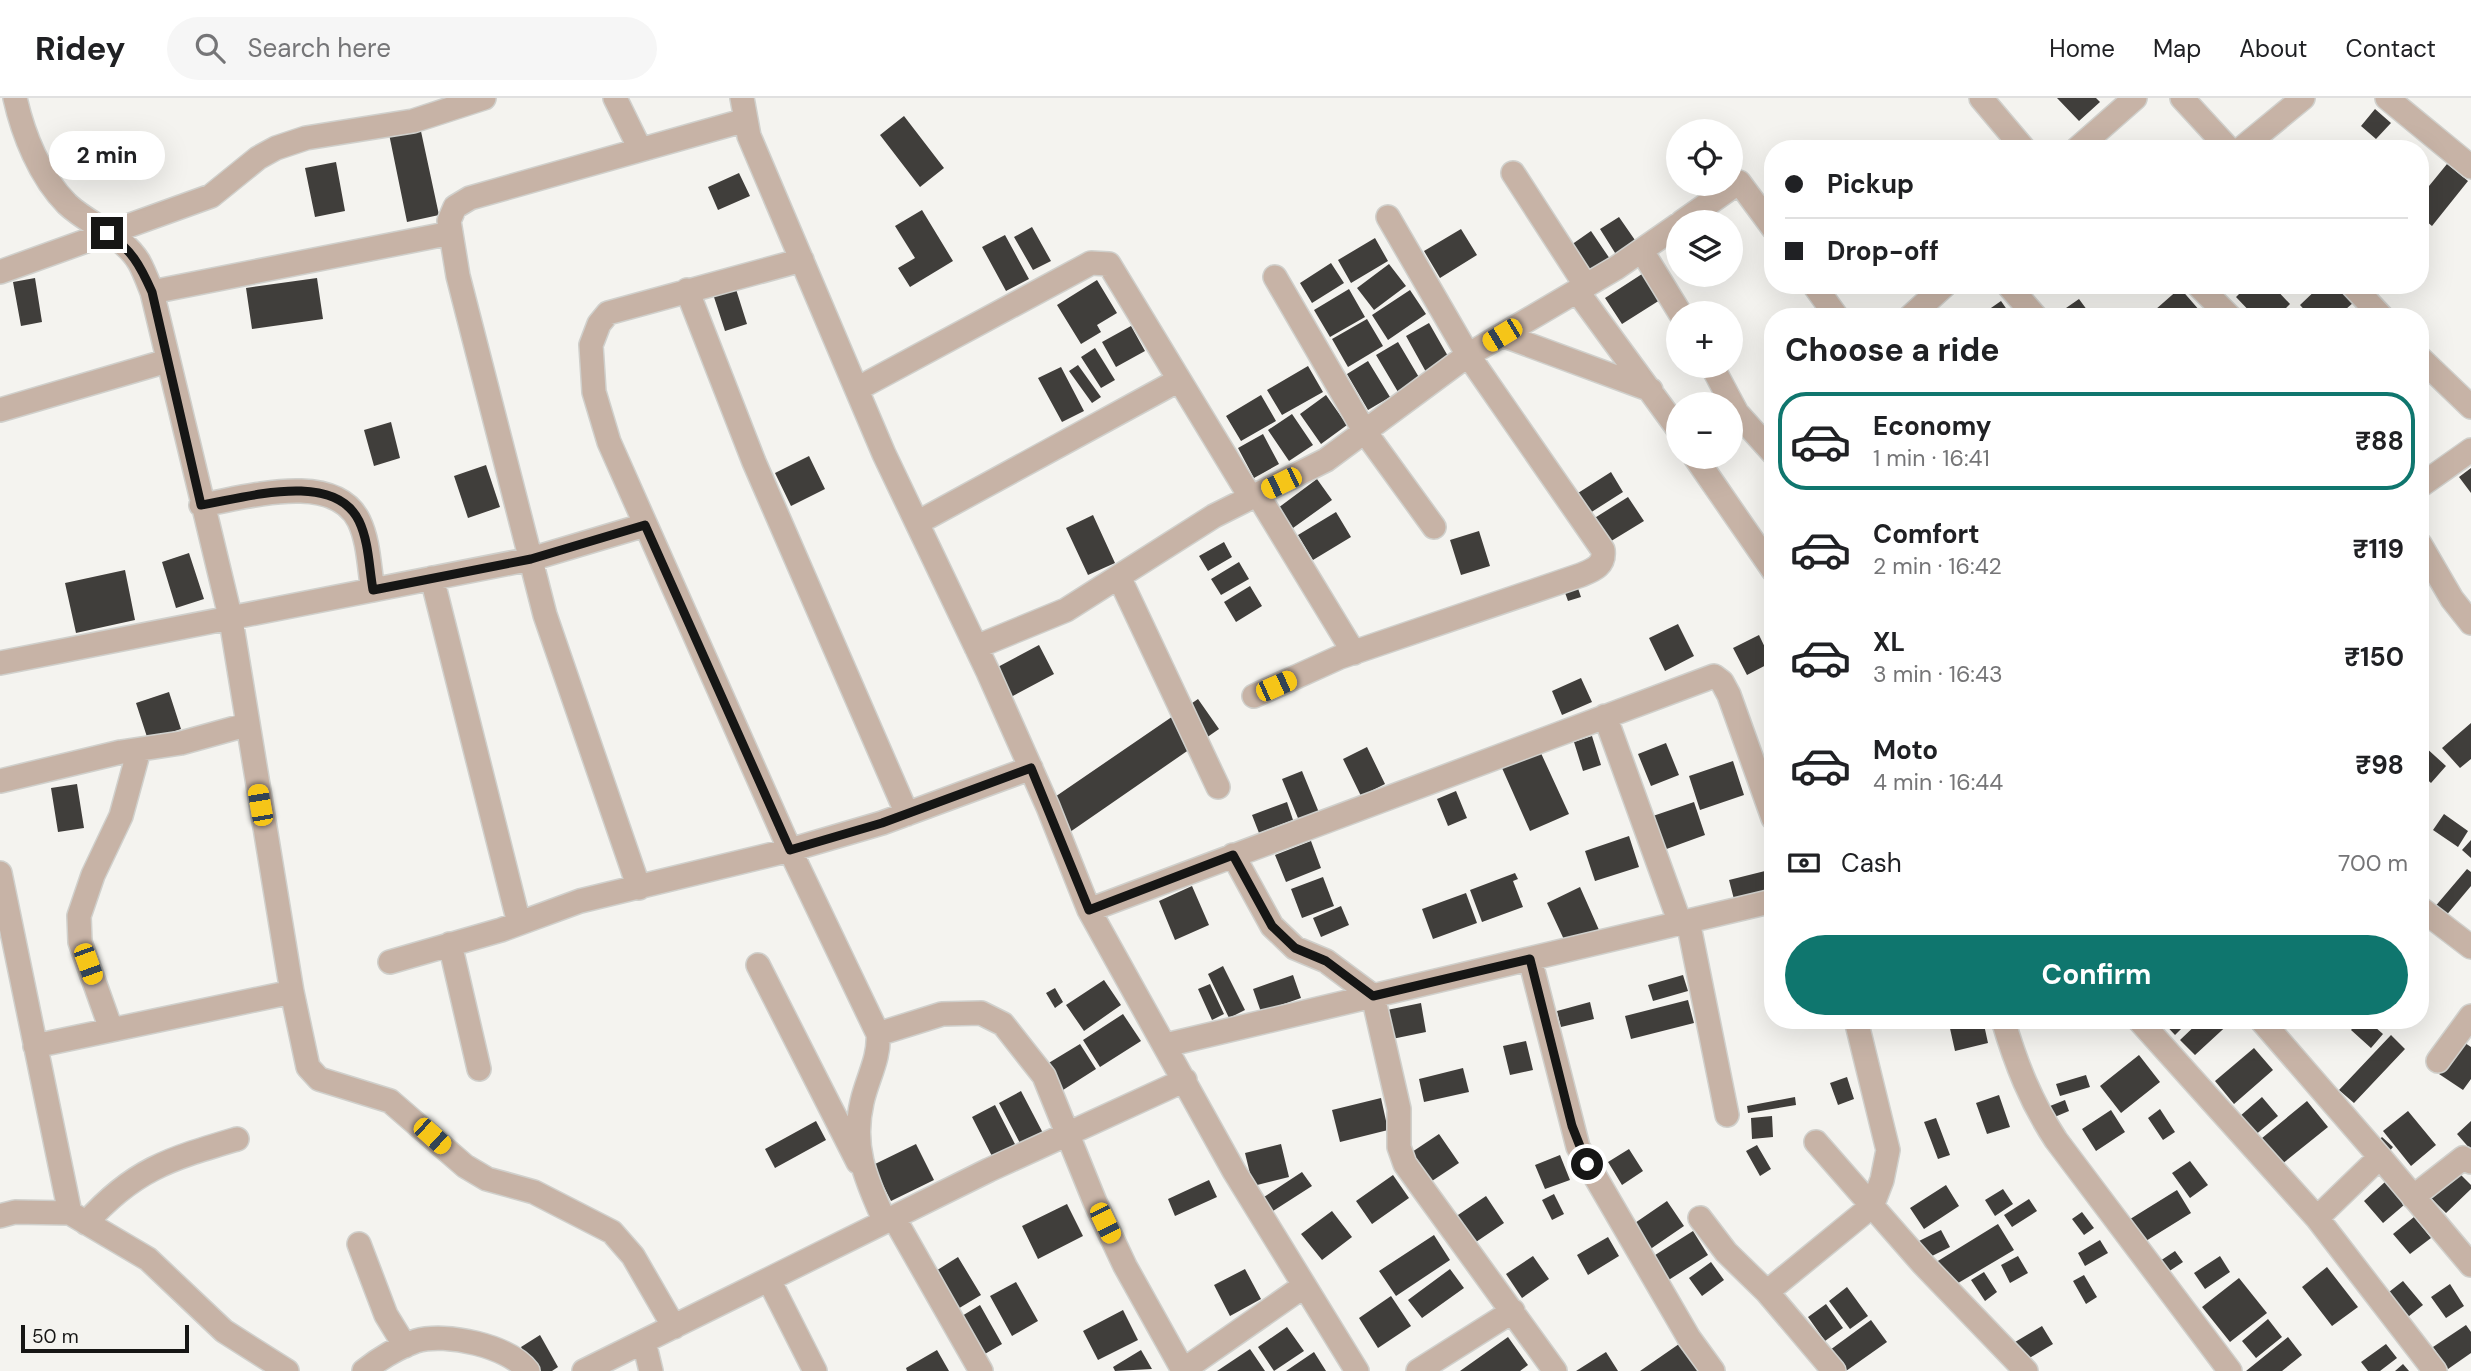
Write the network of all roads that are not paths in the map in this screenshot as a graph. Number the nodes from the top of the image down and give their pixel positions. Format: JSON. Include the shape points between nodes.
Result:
{"nodes":[{"id":1,"x":15,"y":98,"type":"edge"},
{"id":2,"x":484,"y":98,"type":"edge"},
{"id":3,"x":615,"y":98,"type":"edge"},
{"id":4,"x":1981,"y":98,"type":"edge"},
{"id":5,"x":2135,"y":98,"type":"edge"},
{"id":6,"x":2182,"y":98,"type":"edge"},
{"id":7,"x":2303,"y":98,"type":"edge"},
{"id":8,"x":2387,"y":98,"type":"edge"},
{"id":9,"x":744,"y":109,"type":"edge"},
{"id":10,"x":2016,"y":140,"type":"edge"},
{"id":11,"x":2087,"y":140,"type":"edge"},
{"id":12,"x":2221,"y":140,"type":"edge"},
{"id":13,"x":2252,"y":140,"type":"edge"},
{"id":14,"x":640,"y":149,"type":"junction"},
{"id":15,"x":2471,"y":167,"type":"edge"},
{"id":16,"x":1513,"y":173,"type":"dead end"},
{"id":17,"x":1700,"y":210,"type":"edge"},
{"id":18,"x":1388,"y":216,"type":"dead end"},
{"id":19,"x":1764,"y":216,"type":"edge"},
{"id":20,"x":107,"y":233,"type":"junction"},
{"id":21,"x":451,"y":233,"type":"junction"},
{"id":22,"x":1666,"y":234,"type":"edge"},
{"id":23,"x":1642,"y":251,"type":"junction"},
{"id":24,"x":802,"y":260,"type":"junction"},
{"id":25,"x":0,"y":272,"type":"edge"},
{"id":26,"x":1275,"y":277,"type":"dead end"},
{"id":27,"x":1581,"y":288,"type":"junction"},
{"id":28,"x":687,"y":290,"type":"junction"},
{"id":29,"x":152,"y":292,"type":"junction"},
{"id":30,"x":1935,"y":294,"type":"edge"},
{"id":31,"x":2016,"y":294,"type":"edge"},
{"id":32,"x":2207,"y":294,"type":"edge"},
{"id":33,"x":2360,"y":294,"type":"edge"},
{"id":34,"x":1673,"y":301,"type":"edge"},
{"id":35,"x":1920,"y":308,"type":"edge"},
{"id":36,"x":2028,"y":308,"type":"edge"},
{"id":37,"x":2221,"y":308,"type":"edge"},
{"id":38,"x":2374,"y":308,"type":"edge"},
{"id":39,"x":1502,"y":335,"type":"junction"},
{"id":40,"x":1468,"y":355,"type":"junction"},
{"id":41,"x":167,"y":361,"type":"junction"},
{"id":42,"x":2429,"y":367,"type":"edge"},
{"id":43,"x":1718,"y":378,"type":"edge"},
{"id":44,"x":1179,"y":380,"type":"junction"},
{"id":45,"x":857,"y":389,"type":"junction"},
{"id":46,"x":1651,"y":390,"type":"junction"},
{"id":47,"x":2471,"y":407,"type":"edge"},
{"id":48,"x":0,"y":410,"type":"edge"},
{"id":49,"x":1666,"y":412,"type":"edge"},
{"id":50,"x":1365,"y":432,"type":"junction"},
{"id":51,"x":1764,"y":443,"type":"edge"},
{"id":52,"x":2471,"y":450,"type":"edge"},
{"id":53,"x":1703,"y":469,"type":"edge"},
{"id":54,"x":2429,"y":480,"type":"edge"},
{"id":55,"x":1254,"y":496,"type":"junction"},
{"id":56,"x":201,"y":505,"type":"junction"},
{"id":57,"x":917,"y":523,"type":"junction"},
{"id":58,"x":645,"y":525,"type":"junction"},
{"id":59,"x":1434,"y":527,"type":"dead end"},
{"id":60,"x":1764,"y":557,"type":"edge"},
{"id":61,"x":531,"y":559,"type":"junction"},
{"id":62,"x":2429,"y":559,"type":"edge"},
{"id":63,"x":1119,"y":577,"type":"junction"},
{"id":64,"x":432,"y":578,"type":"junction"},
{"id":65,"x":373,"y":590,"type":"junction"},
{"id":66,"x":231,"y":620,"type":"junction"},
{"id":67,"x":2471,"y":623,"type":"edge"},
{"id":68,"x":976,"y":647,"type":"junction"},
{"id":69,"x":1354,"y":653,"type":"junction"},
{"id":70,"x":0,"y":663,"type":"edge"},
{"id":71,"x":1254,"y":696,"type":"dead end"},
{"id":72,"x":1605,"y":716,"type":"junction"},
{"id":73,"x":246,"y":725,"type":"junction"},
{"id":74,"x":139,"y":750,"type":"junction"},
{"id":75,"x":1031,"y":768,"type":"junction"},
{"id":76,"x":0,"y":781,"type":"edge"},
{"id":77,"x":1218,"y":787,"type":"dead end"},
{"id":78,"x":1764,"y":793,"type":"edge"},
{"id":79,"x":907,"y":814,"type":"junction"},
{"id":80,"x":790,"y":850,"type":"junction"},
{"id":81,"x":1233,"y":855,"type":"junction"},
{"id":82,"x":0,"y":873,"type":"edge"},
{"id":83,"x":639,"y":888,"type":"junction"},
{"id":84,"x":1764,"y":903,"type":"edge"},
{"id":85,"x":1089,"y":910,"type":"junction"},
{"id":86,"x":4,"y":913,"type":"edge"},
{"id":87,"x":2429,"y":915,"type":"edge"},
{"id":88,"x":1684,"y":922,"type":"junction"},
{"id":89,"x":519,"y":923,"type":"junction"},
{"id":90,"x":450,"y":944,"type":"junction"},
{"id":91,"x":2471,"y":947,"type":"edge"},
{"id":92,"x":1530,"y":959,"type":"junction"},
{"id":93,"x":390,"y":962,"type":"dead end"},
{"id":94,"x":758,"y":965,"type":"dead end"},
{"id":95,"x":292,"y":992,"type":"junction"},
{"id":96,"x":1373,"y":996,"type":"junction"},
{"id":97,"x":2470,"y":1020,"type":"edge"},
{"id":98,"x":111,"y":1029,"type":"junction"},
{"id":99,"x":1858,"y":1029,"type":"edge"},
{"id":100,"x":2006,"y":1029,"type":"edge"},
{"id":101,"x":2146,"y":1029,"type":"edge"},
{"id":102,"x":2269,"y":1029,"type":"edge"},
{"id":103,"x":878,"y":1034,"type":"junction"},
{"id":104,"x":1166,"y":1045,"type":"junction"},
{"id":105,"x":35,"y":1046,"type":"junction"},
{"id":106,"x":2438,"y":1061,"type":"dead end"},
{"id":107,"x":479,"y":1069,"type":"dead end"},
{"id":108,"x":1185,"y":1080,"type":"junction"},
{"id":109,"x":1727,"y":1115,"type":"dead end"},
{"id":110,"x":1068,"y":1134,"type":"junction"},
{"id":111,"x":237,"y":1139,"type":"dead end"},
{"id":112,"x":1816,"y":1142,"type":"dead end"},
{"id":113,"x":2380,"y":1157,"type":"junction"},
{"id":114,"x":2471,"y":1162,"type":"edge"},
{"id":115,"x":861,"y":1168,"type":"junction"},
{"id":116,"x":2413,"y":1197,"type":"junction"},
{"id":117,"x":1872,"y":1206,"type":"junction"},
{"id":118,"x":0,"y":1216,"type":"edge"},
{"id":119,"x":78,"y":1218,"type":"junction"},
{"id":120,"x":1700,"y":1218,"type":"dead end"},
{"id":121,"x":2317,"y":1218,"type":"junction"},
{"id":122,"x":889,"y":1220,"type":"junction"},
{"id":123,"x":359,"y":1244,"type":"dead end"},
{"id":124,"x":2471,"y":1265,"type":"edge"},
{"id":125,"x":769,"y":1280,"type":"junction"},
{"id":126,"x":1304,"y":1286,"type":"junction"},
{"id":127,"x":1767,"y":1292,"type":"junction"},
{"id":128,"x":1513,"y":1311,"type":"junction"},
{"id":129,"x":674,"y":1327,"type":"junction"},
{"id":130,"x":644,"y":1342,"type":"junction"},
{"id":131,"x":405,"y":1346,"type":"junction"},
{"id":132,"x":1193,"y":1368,"type":"edge"},
{"id":133,"x":287,"y":1371,"type":"edge"},
{"id":134,"x":364,"y":1371,"type":"edge"},
{"id":135,"x":528,"y":1371,"type":"edge"},
{"id":136,"x":584,"y":1371,"type":"edge"},
{"id":137,"x":651,"y":1371,"type":"edge"},
{"id":138,"x":814,"y":1371,"type":"edge"},
{"id":139,"x":981,"y":1371,"type":"edge"},
{"id":140,"x":1357,"y":1371,"type":"edge"},
{"id":141,"x":1418,"y":1371,"type":"edge"},
{"id":142,"x":1555,"y":1371,"type":"edge"},
{"id":143,"x":1713,"y":1371,"type":"edge"},
{"id":144,"x":1834,"y":1371,"type":"edge"},
{"id":145,"x":2026,"y":1371,"type":"edge"},
{"id":146,"x":2230,"y":1371,"type":"edge"},
{"id":147,"x":2435,"y":1371,"type":"edge"}],
"edges":[{"from":1,"to":20,"type":"street","via":[[22,128],[45,173],[67,205]]},
{"from":2,"to":20,"type":"street","via":[[413,121],[306,138],[276,148],[211,196]]},
{"from":3,"to":14,"type":"street"},
{"from":4,"to":10,"type":"street"},
{"from":5,"to":11,"type":"street"},
{"from":6,"to":12,"type":"street"},
{"from":7,"to":13,"type":"street"},
{"from":8,"to":15,"type":"street"},
{"from":9,"to":14,"type":"street"},
{"from":9,"to":24,"type":"street","via":[[749,136]]},
{"from":14,"to":21,"type":"street","via":[[470,198],[455,207],[449,221]]},
{"from":16,"to":27,"type":"street"},
{"from":17,"to":19,"type":"street","via":[[1739,182]]},
{"from":18,"to":40,"type":"street"},
{"from":20,"to":25,"type":"street"},
{"from":20,"to":29,"type":"street","via":[[139,261]]},
{"from":21,"to":29,"type":"street"},
{"from":21,"to":61,"type":"street"},
{"from":22,"to":23,"type":"street"},
{"from":23,"to":27,"type":"street"},
{"from":23,"to":34,"type":"street"},
{"from":24,"to":28,"type":"street"},
{"from":24,"to":45,"type":"street"},
{"from":26,"to":50,"type":"street"},
{"from":27,"to":39,"type":"street"},
{"from":27,"to":46,"type":"street"},
{"from":28,"to":58,"type":"street","via":[[608,313],[592,345],[594,392],[609,442]]},
{"from":28,"to":79,"type":"street","via":[[754,462]]},
{"from":29,"to":41,"type":"street"},
{"from":30,"to":35,"type":"street"},
{"from":31,"to":36,"type":"street"},
{"from":32,"to":37,"type":"street"},
{"from":33,"to":38,"type":"street"},
{"from":39,"to":40,"type":"street"},
{"from":39,"to":46,"type":"street"},
{"from":40,"to":50,"type":"street"},
{"from":40,"to":69,"type":"street","via":[[1604,557],[1599,567],[1581,575]]},
{"from":41,"to":48,"type":"street"},
{"from":41,"to":56,"type":"street"},
{"from":42,"to":47,"type":"street"},
{"from":43,"to":51,"type":"street","via":[[1737,413]]},
{"from":44,"to":45,"type":"street","via":[[1109,264],[1102,262],[1060,279]]},
{"from":44,"to":55,"type":"street"},
{"from":44,"to":57,"type":"street"},
{"from":45,"to":57,"type":"street"},
{"from":46,"to":49,"type":"street"},
{"from":50,"to":55,"type":"street","via":[[1326,460]]},
{"from":50,"to":59,"type":"street"},
{"from":52,"to":54,"type":"street"},
{"from":53,"to":60,"type":"street"},
{"from":55,"to":63,"type":"street"},
{"from":55,"to":69,"type":"street"},
{"from":56,"to":65,"type":"street","via":[[299,489],[337,497],[358,518]]},
{"from":56,"to":66,"type":"street"},
{"from":57,"to":68,"type":"street"},
{"from":58,"to":61,"type":"street"},
{"from":58,"to":80,"type":"street"},
{"from":61,"to":64,"type":"street"},
{"from":61,"to":83,"type":"street","via":[[545,615]]},
{"from":62,"to":67,"type":"street"},
{"from":63,"to":68,"type":"street","via":[[1066,610]]},
{"from":63,"to":77,"type":"street"},
{"from":64,"to":65,"type":"street"},
{"from":64,"to":89,"type":"street"},
{"from":65,"to":66,"type":"street"},
{"from":66,"to":70,"type":"street"},
{"from":66,"to":73,"type":"street","via":[[245,692]]},
{"from":68,"to":75,"type":"street"},
{"from":69,"to":71,"type":"street"},
{"from":72,"to":78,"type":"street","via":[[1714,676],[1729,695]]},
{"from":72,"to":81,"type":"street"},
{"from":72,"to":88,"type":"street"},
{"from":73,"to":74,"type":"street"},
{"from":73,"to":95,"type":"street"},
{"from":74,"to":76,"type":"street"},
{"from":74,"to":98,"type":"street","via":[[121,816],[79,916],[80,942]]},
{"from":75,"to":79,"type":"street"},
{"from":75,"to":85,"type":"street"},
{"from":79,"to":80,"type":"street"},
{"from":80,"to":83,"type":"street"},
{"from":80,"to":103,"type":"street"},
{"from":81,"to":85,"type":"street"},
{"from":81,"to":96,"type":"street","via":[[1272,926],[1295,948],[1326,961]]},
{"from":82,"to":86,"type":"street"},
{"from":83,"to":89,"type":"street","via":[[580,901]]},
{"from":84,"to":88,"type":"street"},
{"from":85,"to":104,"type":"street"},
{"from":86,"to":105,"type":"street"},
{"from":87,"to":91,"type":"street"},
{"from":88,"to":92,"type":"street"},
{"from":88,"to":109,"type":"street"},
{"from":89,"to":90,"type":"street"},
{"from":90,"to":93,"type":"street"},
{"from":90,"to":107,"type":"street"},
{"from":92,"to":96,"type":"street"},
{"from":92,"to":143,"type":"street","via":[[1578,1147],[1689,1338]]},
{"from":94,"to":115,"type":"street"},
{"from":95,"to":98,"type":"street"},
{"from":95,"to":129,"type":"street","via":[[308,1067],[319,1079],[390,1101],[487,1179],[534,1192],[612,1232],[633,1256]]},
{"from":96,"to":104,"type":"street"},
{"from":96,"to":128,"type":"street","via":[[1399,1109],[1399,1147],[1405,1164]]},
{"from":97,"to":106,"type":"street"},
{"from":98,"to":105,"type":"street"},
{"from":99,"to":117,"type":"street","via":[[1888,1150]]},
{"from":100,"to":146,"type":"street","via":[[2016,1065],[2041,1117]]},
{"from":101,"to":121,"type":"street"},
{"from":102,"to":113,"type":"street"},
{"from":103,"to":110,"type":"street","via":[[942,1014],[981,1013],[1003,1024],[1044,1076]]},
{"from":103,"to":115,"type":"street","via":[[879,1051],[861,1105]]},
{"from":104,"to":108,"type":"street"},
{"from":105,"to":119,"type":"street"},
{"from":108,"to":110,"type":"street"},
{"from":108,"to":126,"type":"street"},
{"from":110,"to":122,"type":"street"},
{"from":110,"to":132,"type":"street","via":[[1125,1266]]},
{"from":111,"to":119,"type":"street","via":[[158,1165]]},
{"from":112,"to":117,"type":"street"},
{"from":113,"to":116,"type":"street"},
{"from":113,"to":121,"type":"street"},
{"from":114,"to":116,"type":"street","via":[[2463,1158]]},
{"from":115,"to":122,"type":"street"},
{"from":116,"to":124,"type":"street"},
{"from":117,"to":127,"type":"street"},
{"from":117,"to":145,"type":"street"},
{"from":118,"to":119,"type":"street","via":[[15,1212]]},
{"from":119,"to":133,"type":"street","via":[[148,1259],[224,1331]]},
{"from":120,"to":127,"type":"street","via":[[1726,1252]]},
{"from":121,"to":147,"type":"street"},
{"from":122,"to":125,"type":"street"},
{"from":122,"to":139,"type":"street"},
{"from":123,"to":131,"type":"street","via":[[386,1315]]},
{"from":125,"to":129,"type":"street"},
{"from":125,"to":138,"type":"street"},
{"from":126,"to":132,"type":"street"},
{"from":126,"to":140,"type":"street"},
{"from":127,"to":144,"type":"street"},
{"from":128,"to":141,"type":"street"},
{"from":128,"to":142,"type":"street"},
{"from":129,"to":130,"type":"street"},
{"from":130,"to":136,"type":"street"},
{"from":130,"to":137,"type":"street"},
{"from":131,"to":134,"type":"street"},
{"from":131,"to":135,"type":"street","via":[[419,1340],[482,1344],[521,1361]]}]}
